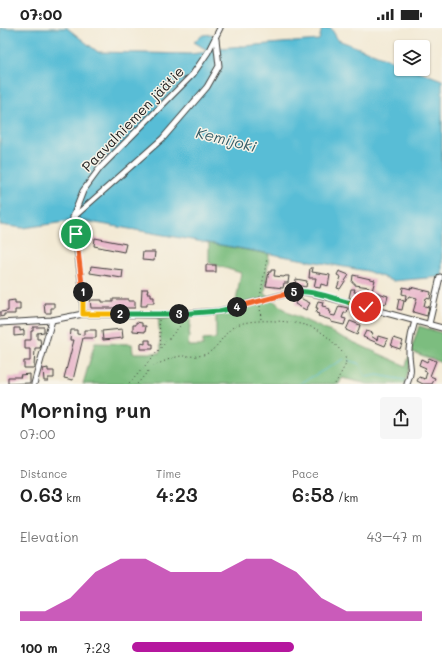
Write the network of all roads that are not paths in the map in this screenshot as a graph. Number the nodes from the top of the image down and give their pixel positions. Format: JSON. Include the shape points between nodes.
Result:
{"nodes":[{"id":1,"x":220,"y":28,"type":"edge"},
{"id":2,"x":216,"y":38,"type":"junction"},
{"id":3,"x":74,"y":221,"type":"junction"},
{"id":4,"x":440,"y":277,"type":"dead end"},
{"id":5,"x":83,"y":314,"type":"junction"},
{"id":6,"x":52,"y":320,"type":"junction"},
{"id":7,"x":415,"y":321,"type":"junction"},
{"id":8,"x":0,"y":323,"type":"edge"},
{"id":9,"x":429,"y":324,"type":"junction"},
{"id":10,"x":442,"y":328,"type":"edge"},
{"id":11,"x":34,"y":384,"type":"edge"},
{"id":12,"x":408,"y":384,"type":"edge"}],
"edges":[{"from":1,"to":2,"type":"street","name":"Paavalniemen jäätie"},
{"from":2,"to":3,"type":"street","name":"Paavalniemen jäätie","via":[[193,74],[100,168],[83,191],[73,217]]},
{"from":2,"to":3,"type":"street","name":"Paavalniemen jäätie","via":[[219,66],[207,86],[163,138],[76,215]]},
{"from":3,"to":5,"type":"street","name":"Paavalniemen jäätie"},
{"from":4,"to":9,"type":"street"},
{"from":5,"to":6,"type":"street"},
{"from":5,"to":7,"type":"street","via":[[191,314],[219,311],[298,291]]},
{"from":6,"to":8,"type":"street"},
{"from":6,"to":11,"type":"street"},
{"from":7,"to":9,"type":"street"},
{"from":7,"to":12,"type":"street","via":[[410,338],[411,374]]},
{"from":9,"to":10,"type":"street"}]}
